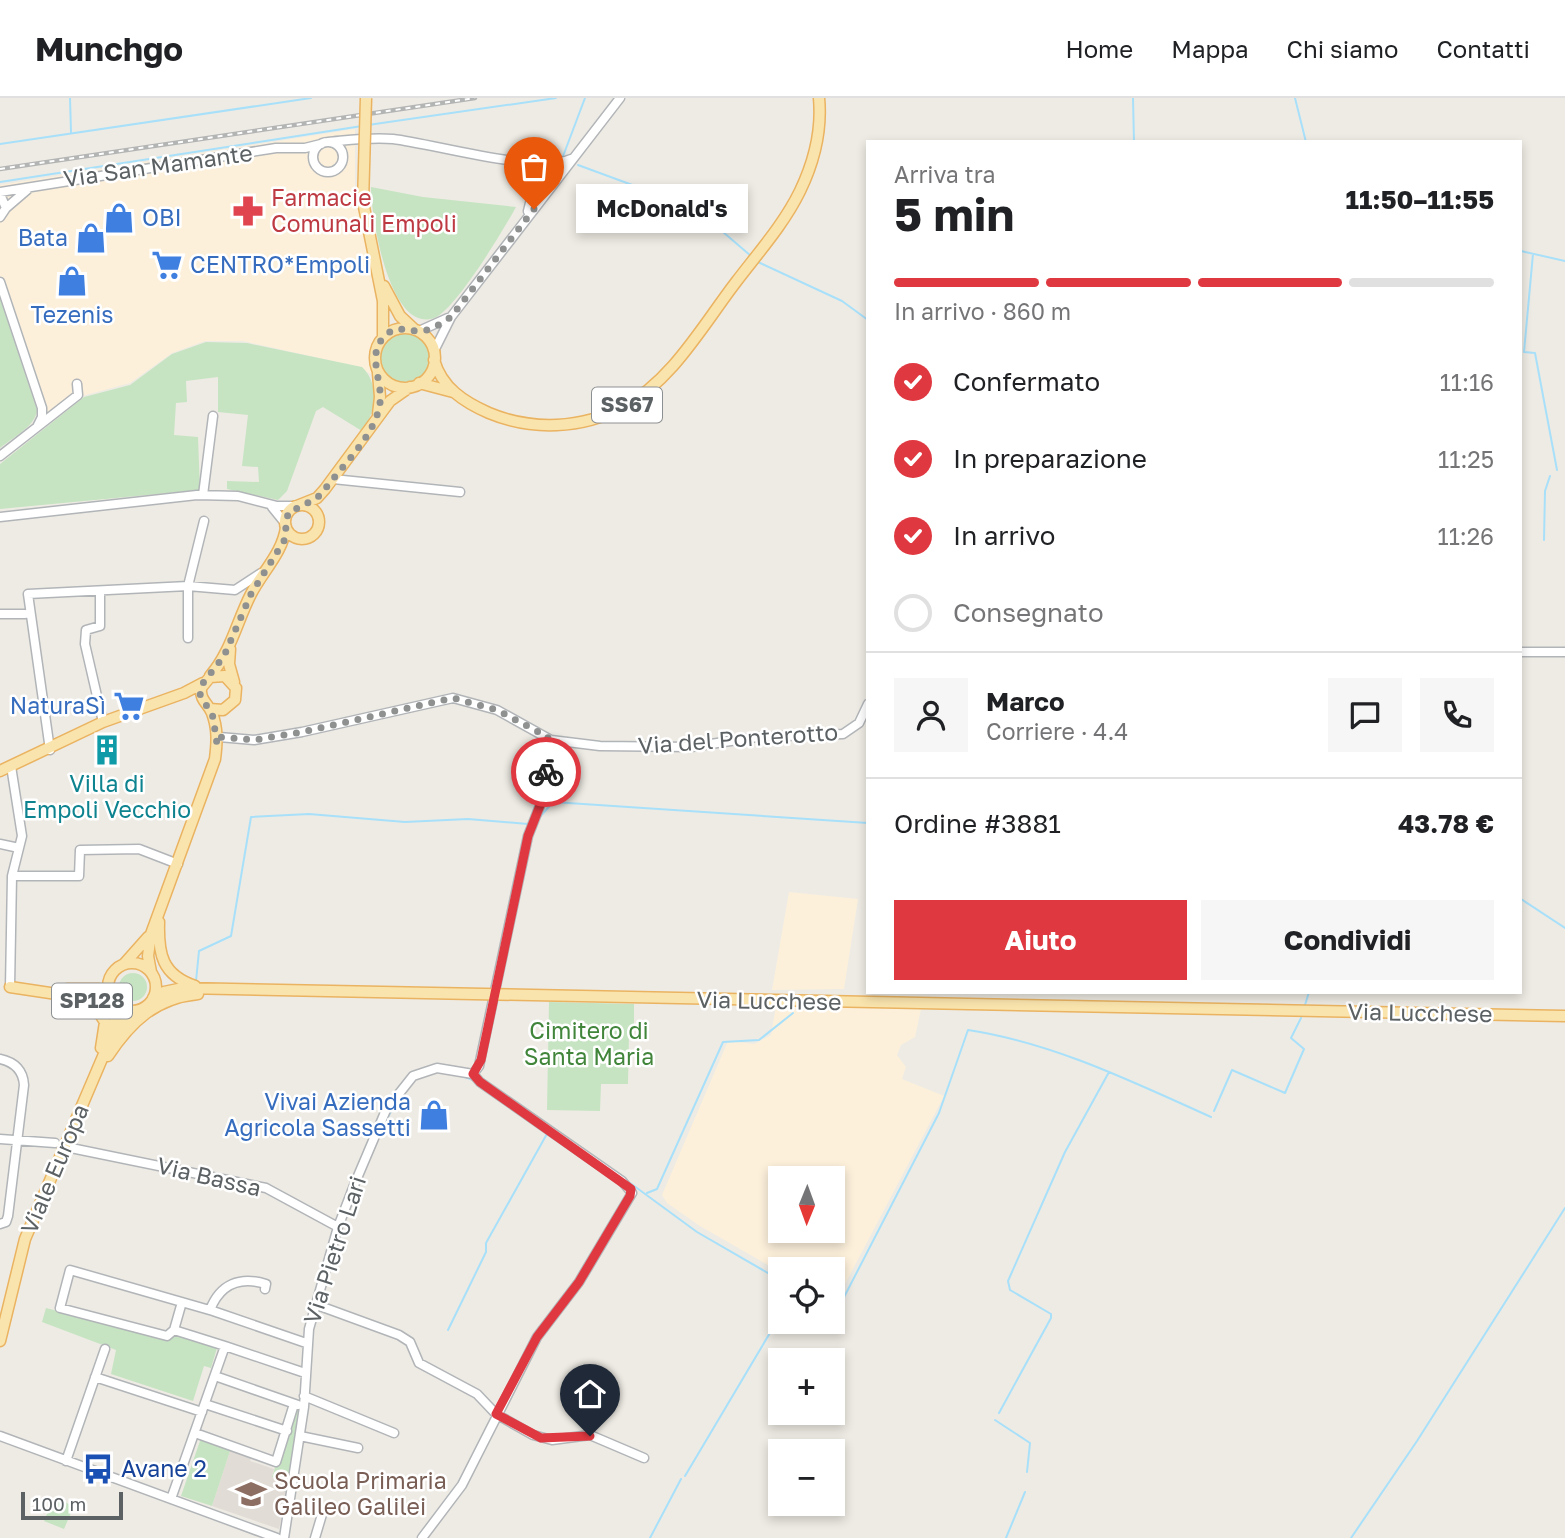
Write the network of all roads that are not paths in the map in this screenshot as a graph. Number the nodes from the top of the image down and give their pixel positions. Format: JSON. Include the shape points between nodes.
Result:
{"nodes":[{"id":1,"x":366,"y":98,"type":"edge"},
{"id":2,"x":620,"y":98,"type":"edge"},
{"id":3,"x":819,"y":98,"type":"edge"},
{"id":4,"x":357,"y":138,"type":"junction"},
{"id":5,"x":324,"y":143,"type":"junction"},
{"id":6,"x":287,"y":148,"type":"junction"},
{"id":7,"x":574,"y":158,"type":"junction"},
{"id":8,"x":507,"y":159,"type":"junction"},
{"id":9,"x":342,"y":161,"type":"junction"},
{"id":10,"x":533,"y":162,"type":"junction"},
{"id":11,"x":317,"y":167,"type":"junction"},
{"id":12,"x":30,"y":188,"type":"junction"},
{"id":13,"x":0,"y":193,"type":"edge"},
{"id":14,"x":545,"y":194,"type":"junction"},
{"id":15,"x":6,"y":208,"type":"junction"},
{"id":16,"x":0,"y":217,"type":"edge"},
{"id":17,"x":522,"y":224,"type":"junction"},
{"id":18,"x":376,"y":270,"type":"junction"},
{"id":19,"x":0,"y":282,"type":"edge"},
{"id":20,"x":451,"y":317,"type":"junction"},
{"id":21,"x":417,"y":331,"type":"junction"},
{"id":22,"x":383,"y":337,"type":"junction"},
{"id":23,"x":434,"y":356,"type":"junction"},
{"id":24,"x":377,"y":369,"type":"junction"},
{"id":25,"x":77,"y":384,"type":"dead end"},
{"id":26,"x":417,"y":385,"type":"junction"},
{"id":27,"x":454,"y":393,"type":"junction"},
{"id":28,"x":213,"y":415,"type":"dead end"},
{"id":29,"x":376,"y":420,"type":"junction"},
{"id":30,"x":37,"y":427,"type":"junction"},
{"id":31,"x":0,"y":456,"type":"edge"},
{"id":32,"x":333,"y":479,"type":"junction"},
{"id":33,"x":325,"y":489,"type":"junction"},
{"id":34,"x":460,"y":492,"type":"dead end"},
{"id":35,"x":203,"y":495,"type":"junction"},
{"id":36,"x":263,"y":502,"type":"junction"},
{"id":37,"x":296,"y":506,"type":"junction"},
{"id":38,"x":0,"y":517,"type":"edge"},
{"id":39,"x":319,"y":518,"type":"junction"},
{"id":40,"x":204,"y":521,"type":"dead end"},
{"id":41,"x":285,"y":525,"type":"junction"},
{"id":42,"x":303,"y":539,"type":"junction"},
{"id":43,"x":277,"y":553,"type":"junction"},
{"id":44,"x":267,"y":567,"type":"junction"},
{"id":45,"x":188,"y":586,"type":"junction"},
{"id":46,"x":100,"y":591,"type":"junction"},
{"id":47,"x":226,"y":591,"type":"junction"},
{"id":48,"x":243,"y":612,"type":"junction"},
{"id":49,"x":0,"y":614,"type":"edge"},
{"id":50,"x":25,"y":614,"type":"dead end"},
{"id":51,"x":188,"y":638,"type":"dead end"},
{"id":52,"x":232,"y":642,"type":"junction"},
{"id":53,"x":1522,"y":652,"type":"edge"},
{"id":54,"x":1565,"y":652,"type":"edge"},
{"id":55,"x":206,"y":680,"type":"junction"},
{"id":56,"x":234,"y":683,"type":"junction"},
{"id":57,"x":228,"y":708,"type":"junction"},
{"id":58,"x":210,"y":709,"type":"junction"},
{"id":59,"x":866,"y":709,"type":"edge"},
{"id":60,"x":103,"y":722,"type":"junction"},
{"id":61,"x":218,"y":740,"type":"junction"},
{"id":62,"x":551,"y":740,"type":"junction"},
{"id":63,"x":50,"y":750,"type":"junction"},
{"id":64,"x":11,"y":766,"type":"junction"},
{"id":65,"x":0,"y":771,"type":"edge"},
{"id":66,"x":0,"y":844,"type":"edge"},
{"id":67,"x":19,"y":848,"type":"junction"},
{"id":68,"x":178,"y":864,"type":"junction"},
{"id":69,"x":12,"y":876,"type":"junction"},
{"id":70,"x":160,"y":911,"type":"junction"},
{"id":71,"x":5,"y":912,"type":"edge"},
{"id":72,"x":151,"y":934,"type":"junction"},
{"id":73,"x":124,"y":964,"type":"junction"},
{"id":74,"x":153,"y":975,"type":"junction"},
{"id":75,"x":5,"y":987,"type":"edge"},
{"id":76,"x":183,"y":988,"type":"junction"},
{"id":77,"x":219,"y":989,"type":"junction"},
{"id":78,"x":244,"y":990,"type":"junction"},
{"id":79,"x":495,"y":995,"type":"junction"},
{"id":80,"x":153,"y":998,"type":"junction"},
{"id":81,"x":113,"y":1000,"type":"junction"},
{"id":82,"x":134,"y":1011,"type":"junction"},
{"id":83,"x":1565,"y":1016,"type":"edge"},
{"id":84,"x":110,"y":1040,"type":"junction"},
{"id":85,"x":0,"y":1059,"type":"edge"},
{"id":86,"x":473,"y":1074,"type":"junction"},
{"id":87,"x":93,"y":1079,"type":"junction"},
{"id":88,"x":0,"y":1139,"type":"edge"},
{"id":89,"x":17,"y":1139,"type":"junction"},
{"id":90,"x":55,"y":1143,"type":"dead end"},
{"id":91,"x":71,"y":1148,"type":"dead end"},
{"id":92,"x":3,"y":1223,"type":"edge"},
{"id":93,"x":338,"y":1227,"type":"junction"},
{"id":94,"x":265,"y":1289,"type":"dead end"},
{"id":95,"x":182,"y":1302,"type":"junction"},
{"id":96,"x":317,"y":1305,"type":"junction"},
{"id":97,"x":210,"y":1310,"type":"junction"},
{"id":98,"x":174,"y":1329,"type":"junction"},
{"id":99,"x":0,"y":1341,"type":"edge"},
{"id":100,"x":306,"y":1343,"type":"junction"},
{"id":101,"x":225,"y":1346,"type":"junction"},
{"id":102,"x":105,"y":1349,"type":"dead end"},
{"id":103,"x":305,"y":1373,"type":"junction"},
{"id":104,"x":215,"y":1376,"type":"junction"},
{"id":105,"x":95,"y":1377,"type":"junction"},
{"id":106,"x":304,"y":1396,"type":"junction"},
{"id":107,"x":294,"y":1404,"type":"junction"},
{"id":108,"x":304,"y":1407,"type":"junction"},
{"id":109,"x":203,"y":1408,"type":"junction"},
{"id":110,"x":496,"y":1414,"type":"junction"},
{"id":111,"x":286,"y":1431,"type":"junction"},
{"id":112,"x":195,"y":1433,"type":"junction"},
{"id":113,"x":394,"y":1433,"type":"dead end"},
{"id":114,"x":300,"y":1436,"type":"junction"},
{"id":115,"x":0,"y":1437,"type":"edge"},
{"id":116,"x":358,"y":1448,"type":"dead end"},
{"id":117,"x":644,"y":1458,"type":"dead end"},
{"id":118,"x":66,"y":1461,"type":"junction"},
{"id":119,"x":171,"y":1499,"type":"junction"},
{"id":120,"x":323,"y":1511,"type":"dead end"},
{"id":121,"x":265,"y":1536,"type":"edge"},
{"id":122,"x":277,"y":1538,"type":"edge"},
{"id":123,"x":284,"y":1538,"type":"edge"},
{"id":124,"x":315,"y":1538,"type":"edge"},
{"id":125,"x":422,"y":1538,"type":"edge"}],
"edges":[{"from":1,"to":18,"type":"main road","bridge":true,"via":[[363,202]]},
{"from":2,"to":7,"type":"street"},
{"from":3,"to":27,"type":"main road","number":"SS67","via":[[817,140],[791,208],[660,379],[612,412],[570,424],[531,424],[491,414]]},
{"from":4,"to":5,"type":"street","name":"Via San Mamante"},
{"from":4,"to":8,"type":"street"},
{"from":4,"to":9,"type":"street"},
{"from":5,"to":6,"type":"street","name":"Via San Mamante"},
{"from":5,"to":9,"type":"street","via":[[340,148]]},
{"from":5,"to":11,"type":"street","via":[[313,154]]},
{"from":6,"to":11,"type":"street"},
{"from":6,"to":12,"type":"street","name":"Via San Mamante"},
{"from":7,"to":10,"type":"street","via":[[563,163]]},
{"from":7,"to":14,"type":"street"},
{"from":8,"to":10,"type":"street"},
{"from":8,"to":17,"type":"street","via":[[525,169],[535,183]]},
{"from":9,"to":11,"type":"street","via":[[328,172]]},
{"from":10,"to":14,"type":"street","via":[[544,176]]},
{"from":12,"to":13,"type":"street","name":"Via San Mamante"},
{"from":12,"to":15,"type":"street"},
{"from":13,"to":15,"type":"street"},
{"from":14,"to":17,"type":"street"},
{"from":15,"to":16,"type":"street"},
{"from":17,"to":20,"type":"street"},
{"from":18,"to":21,"type":"main road","via":[[400,316]]},
{"from":18,"to":22,"type":"main road","via":[[383,301]]},
{"from":19,"to":30,"type":"street","via":[[42,408]]},
{"from":20,"to":21,"type":"street"},
{"from":20,"to":23,"type":"street"},
{"from":21,"to":22,"type":"main road","via":[[398,329]]},
{"from":21,"to":23,"type":"main road","number":"SS67","via":[[426,336]]},
{"from":22,"to":24,"type":"main road","via":[[375,352]]},
{"from":23,"to":26,"type":"main road","via":[[431,371]]},
{"from":23,"to":27,"type":"main road","number":"SS67","via":[[440,376]]},
{"from":24,"to":26,"type":"main road","number":"SS67","via":[[391,384]]},
{"from":24,"to":29,"type":"main road","via":[[380,397]]},
{"from":25,"to":30,"type":"street","via":[[78,395]]},
{"from":26,"to":27,"type":"main road","number":"SS67"},
{"from":26,"to":29,"type":"main road","via":[[390,401]]},
{"from":28,"to":35,"type":"street"},
{"from":29,"to":32,"type":"main road"},
{"from":30,"to":31,"type":"street"},
{"from":32,"to":33,"type":"main road"},
{"from":32,"to":34,"type":"street"},
{"from":33,"to":37,"type":"main road","via":[[317,498]]},
{"from":33,"to":39,"type":"main road"},
{"from":35,"to":36,"type":"street"},
{"from":35,"to":38,"type":"street"},
{"from":36,"to":37,"type":"street"},
{"from":36,"to":41,"type":"street","via":[[274,508]]},
{"from":37,"to":39,"type":"main road","via":[[313,509]]},
{"from":37,"to":41,"type":"main road"},
{"from":39,"to":42,"type":"main road","via":[[316,533]]},
{"from":40,"to":45,"type":"street"},
{"from":41,"to":42,"type":"main road","via":[[292,536]]},
{"from":41,"to":43,"type":"main road"},
{"from":42,"to":43,"type":"main road"},
{"from":43,"to":44,"type":"main road"},
{"from":44,"to":47,"type":"street","via":[[244,587]]},
{"from":44,"to":48,"type":"main road"},
{"from":45,"to":46,"type":"street"},
{"from":45,"to":47,"type":"street"},
{"from":45,"to":51,"type":"street"},
{"from":46,"to":60,"type":"street","via":[[100,626],[86,630],[85,644]]},
{"from":46,"to":63,"type":"street","via":[[28,594]]},
{"from":47,"to":48,"type":"street","via":[[238,597]]},
{"from":48,"to":52,"type":"main road"},
{"from":49,"to":50,"type":"street"},
{"from":52,"to":55,"type":"main road"},
{"from":52,"to":56,"type":"main road","via":[[229,664]]},
{"from":53,"to":54,"type":"street"},
{"from":55,"to":56,"type":"main road","via":[[220,674]]},
{"from":55,"to":58,"type":"main road","via":[[200,694]]},
{"from":55,"to":60,"type":"main road","via":[[175,697]]},
{"from":56,"to":57,"type":"main road","via":[[237,694]]},
{"from":57,"to":58,"type":"main road"},
{"from":57,"to":61,"type":"main road"},
{"from":58,"to":61,"type":"main road"},
{"from":59,"to":62,"type":"street","name":"Via del Ponterotto","via":[[855,728],[836,734],[665,747]]},
{"from":60,"to":63,"type":"main road"},
{"from":61,"to":62,"type":"street","via":[[302,732],[453,698],[497,710]]},
{"from":61,"to":68,"type":"main road"},
{"from":62,"to":79,"type":"street","via":[[541,803],[528,836]]},
{"from":63,"to":64,"type":"main road"},
{"from":64,"to":65,"type":"main road"},
{"from":64,"to":67,"type":"street","via":[[20,814]]},
{"from":66,"to":67,"type":"street"},
{"from":67,"to":69,"type":"street"},
{"from":68,"to":69,"type":"street","via":[[139,849],[80,850],[79,876]]},
{"from":68,"to":70,"type":"main road"},
{"from":69,"to":71,"type":"street"},
{"from":70,"to":72,"type":"main road"},
{"from":70,"to":77,"type":"main road","via":[[158,945],[166,968],[186,983]]},
{"from":71,"to":75,"type":"street"},
{"from":72,"to":73,"type":"main road"},
{"from":72,"to":74,"type":"main road","via":[[148,956]]},
{"from":73,"to":74,"type":"main road","name":"Via Lucchese","via":[[142,965]]},
{"from":73,"to":81,"type":"main road","via":[[110,978]]},
{"from":74,"to":76,"type":"main road","name":"Via Lucchese"},
{"from":74,"to":80,"type":"main road"},
{"from":75,"to":81,"type":"main road","via":[[99,989]]},
{"from":75,"to":87,"type":"main road","number":"SP128","via":[[79,996],[95,1004],[105,1023]]},
{"from":76,"to":77,"type":"main road","name":"Via Lucchese"},
{"from":76,"to":80,"type":"main road","name":"Via Lucchese"},
{"from":77,"to":78,"type":"main road","name":"Via Lucchese"},
{"from":78,"to":79,"type":"main road","name":"Via Lucchese"},
{"from":78,"to":87,"type":"main road","number":"SP128","via":[[173,998],[144,1013],[121,1036]]},
{"from":79,"to":83,"type":"main road","name":"Via Lucchese"},
{"from":79,"to":86,"type":"street","via":[[481,1060]]},
{"from":80,"to":82,"type":"main road","name":"Via Lucchese"},
{"from":81,"to":82,"type":"main road"},
{"from":81,"to":84,"type":"main road","name":"Viale Europa","number":"SP128","via":[[116,1014]]},
{"from":82,"to":84,"type":"main road","name":"Viale Europa","number":"SP128"},
{"from":84,"to":87,"type":"main road","name":"Viale Europa","number":"SP128"},
{"from":85,"to":89,"type":"street","via":[[16,1066],[23,1077]]},
{"from":86,"to":93,"type":"street","name":"Via Pietro Lari","via":[[437,1068],[420,1072],[405,1083],[386,1110]]},
{"from":86,"to":110,"type":"street","via":[[622,1181],[632,1193],[579,1282],[537,1337]]},
{"from":87,"to":99,"type":"main road","name":"Viale Europa","number":"SP128","via":[[25,1239]]},
{"from":88,"to":89,"type":"street"},
{"from":89,"to":90,"type":"street"},
{"from":89,"to":92,"type":"street"},
{"from":91,"to":93,"type":"street","name":"Via Bassa","via":[[266,1188]]},
{"from":93,"to":96,"type":"street","name":"Via Pietro Lari"},
{"from":94,"to":97,"type":"street","via":[[266,1284],[251,1280],[234,1283],[218,1292]]},
{"from":95,"to":97,"type":"street"},
{"from":95,"to":98,"type":"street"},
{"from":95,"to":98,"type":"street","via":[[70,1270],[60,1308],[167,1336]]},
{"from":96,"to":100,"type":"street","name":"Via Pietro Lari"},
{"from":96,"to":110,"type":"street","via":[[399,1335],[410,1342],[419,1363],[477,1394]]},
{"from":97,"to":100,"type":"street"},
{"from":98,"to":101,"type":"street"},
{"from":100,"to":103,"type":"street","name":"Via Pietro Lari"},
{"from":101,"to":103,"type":"street"},
{"from":101,"to":104,"type":"street"},
{"from":102,"to":105,"type":"street"},
{"from":103,"to":106,"type":"street","name":"Via Pietro Lari"},
{"from":104,"to":107,"type":"street"},
{"from":104,"to":109,"type":"street"},
{"from":105,"to":109,"type":"street"},
{"from":105,"to":118,"type":"street"},
{"from":106,"to":108,"type":"street","name":"Via Pietro Lari"},
{"from":106,"to":113,"type":"street"},
{"from":107,"to":108,"type":"street"},
{"from":107,"to":111,"type":"street"},
{"from":108,"to":114,"type":"street","name":"Via Pietro Lari"},
{"from":109,"to":111,"type":"street"},
{"from":109,"to":112,"type":"street"},
{"from":110,"to":117,"type":"street","via":[[541,1438],[590,1436]]},
{"from":110,"to":125,"type":"street","via":[[463,1485]]},
{"from":111,"to":112,"type":"street","via":[[276,1462]]},
{"from":112,"to":119,"type":"street"},
{"from":114,"to":116,"type":"street"},
{"from":114,"to":123,"type":"street","name":"Via Pietro Lari"},
{"from":115,"to":118,"type":"street"},
{"from":118,"to":119,"type":"street"},
{"from":119,"to":121,"type":"street"},
{"from":120,"to":124,"type":"street"},
{"from":121,"to":122,"type":"street"}]}
